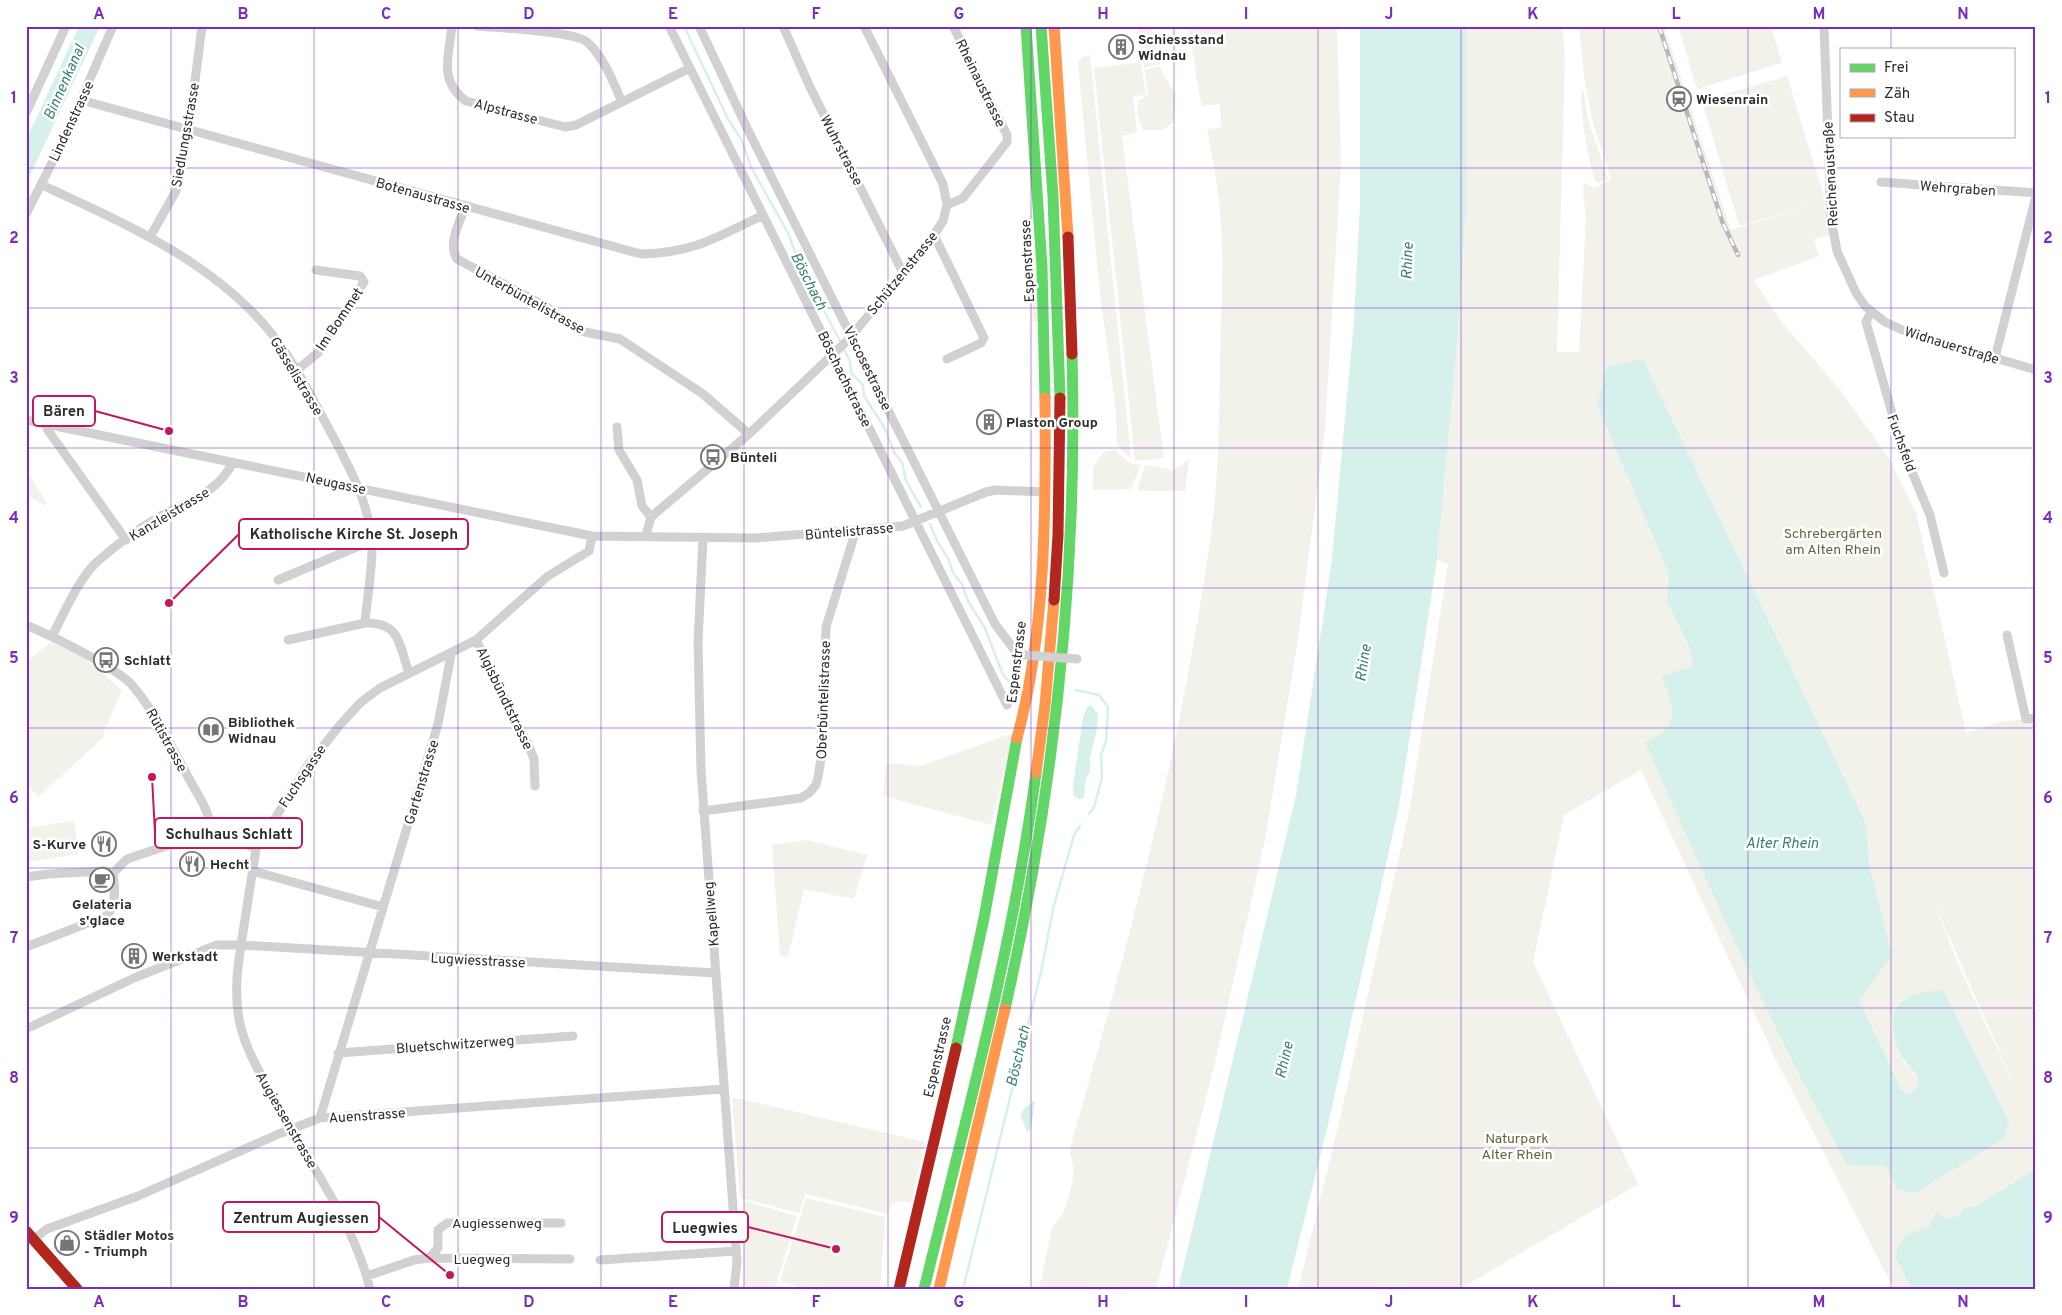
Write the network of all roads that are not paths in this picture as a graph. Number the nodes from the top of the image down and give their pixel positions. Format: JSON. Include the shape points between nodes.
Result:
{"nodes":[{"id":1,"x":66,"y":26,"type":"edge"},
{"id":2,"x":113,"y":26,"type":"edge"},
{"id":3,"x":202,"y":26,"type":"edge"},
{"id":4,"x":452,"y":26,"type":"edge"},
{"id":5,"x":477,"y":26,"type":"edge"},
{"id":6,"x":669,"y":26,"type":"edge"},
{"id":7,"x":699,"y":26,"type":"edge"},
{"id":8,"x":783,"y":26,"type":"edge"},
{"id":9,"x":864,"y":26,"type":"edge"},
{"id":10,"x":953,"y":26,"type":"edge"},
{"id":11,"x":1026,"y":26,"type":"edge"},
{"id":12,"x":1041,"y":26,"type":"edge"},
{"id":13,"x":1054,"y":26,"type":"edge"},
{"id":14,"x":1824,"y":26,"type":"edge"},
{"id":15,"x":690,"y":68,"type":"junction"},
{"id":16,"x":81,"y":100,"type":"junction"},
{"id":17,"x":622,"y":102,"type":"junction"},
{"id":18,"x":26,"y":113,"type":"edge"},
{"id":19,"x":189,"y":128,"type":"junction"},
{"id":20,"x":1881,"y":182,"type":"dead end"},
{"id":21,"x":42,"y":185,"type":"junction"},
{"id":22,"x":2036,"y":194,"type":"edge"},
{"id":23,"x":947,"y":205,"type":"junction"},
{"id":24,"x":465,"y":207,"type":"junction"},
{"id":25,"x":26,"y":214,"type":"edge"},
{"id":26,"x":763,"y":215,"type":"junction"},
{"id":27,"x":934,"y":235,"type":"junction"},
{"id":28,"x":150,"y":237,"type":"junction"},
{"id":29,"x":316,"y":270,"type":"dead end"},
{"id":30,"x":903,"y":273,"type":"junction"},
{"id":31,"x":1871,"y":312,"type":"junction"},
{"id":32,"x":850,"y":337,"type":"junction"},
{"id":33,"x":835,"y":353,"type":"junction"},
{"id":34,"x":1995,"y":358,"type":"junction"},
{"id":35,"x":947,"y":359,"type":"dead end"},
{"id":36,"x":297,"y":370,"type":"junction"},
{"id":37,"x":2036,"y":370,"type":"edge"},
{"id":38,"x":26,"y":420,"type":"edge"},
{"id":39,"x":48,"y":424,"type":"junction"},
{"id":40,"x":617,"y":427,"type":"dead end"},
{"id":41,"x":748,"y":434,"type":"junction"},
{"id":42,"x":233,"y":462,"type":"junction"},
{"id":43,"x":357,"y":488,"type":"junction"},
{"id":44,"x":1045,"y":492,"type":"junction"},
{"id":45,"x":937,"y":510,"type":"junction"},
{"id":46,"x":650,"y":517,"type":"junction"},
{"id":47,"x":914,"y":522,"type":"junction"},
{"id":48,"x":856,"y":530,"type":"junction"},
{"id":49,"x":646,"y":535,"type":"junction"},
{"id":50,"x":592,"y":536,"type":"junction"},
{"id":51,"x":703,"y":538,"type":"junction"},
{"id":52,"x":126,"y":540,"type":"junction"},
{"id":53,"x":371,"y":541,"type":"junction"},
{"id":54,"x":1944,"y":573,"type":"dead end"},
{"id":55,"x":278,"y":580,"type":"dead end"},
{"id":56,"x":365,"y":623,"type":"junction"},
{"id":57,"x":26,"y":625,"type":"edge"},
{"id":58,"x":2007,"y":634,"type":"dead end"},
{"id":59,"x":52,"y":636,"type":"junction"},
{"id":60,"x":288,"y":640,"type":"dead end"},
{"id":61,"x":476,"y":640,"type":"junction"},
{"id":62,"x":451,"y":655,"type":"junction"},
{"id":63,"x":1077,"y":659,"type":"dead end"},
{"id":64,"x":409,"y":673,"type":"junction"},
{"id":65,"x":1007,"y":705,"type":"dead end"},
{"id":66,"x":2036,"y":718,"type":"edge"},
{"id":67,"x":535,"y":786,"type":"dead end"},
{"id":68,"x":703,"y":811,"type":"junction"},
{"id":69,"x":212,"y":827,"type":"junction"},
{"id":70,"x":256,"y":848,"type":"junction"},
{"id":71,"x":253,"y":871,"type":"junction"},
{"id":72,"x":113,"y":872,"type":"junction"},
{"id":73,"x":26,"y":878,"type":"edge"},
{"id":74,"x":383,"y":907,"type":"junction"},
{"id":75,"x":241,"y":944,"type":"junction"},
{"id":76,"x":26,"y":947,"type":"edge"},
{"id":77,"x":370,"y":953,"type":"junction"},
{"id":78,"x":716,"y":973,"type":"junction"},
{"id":79,"x":26,"y":1029,"type":"edge"},
{"id":80,"x":572,"y":1036,"type":"dead end"},
{"id":81,"x":338,"y":1053,"type":"junction"},
{"id":82,"x":724,"y":1089,"type":"junction"},
{"id":83,"x":320,"y":1118,"type":"junction"},
{"id":84,"x":290,"y":1130,"type":"junction"},
{"id":85,"x":561,"y":1223,"type":"dead end"},
{"id":86,"x":30,"y":1235,"type":"edge"},
{"id":87,"x":934,"y":1248,"type":"junction"},
{"id":88,"x":736,"y":1251,"type":"junction"},
{"id":89,"x":429,"y":1258,"type":"junction"},
{"id":90,"x":570,"y":1259,"type":"dead end"},
{"id":91,"x":600,"y":1260,"type":"dead end"},
{"id":92,"x":367,"y":1276,"type":"junction"},
{"id":93,"x":77,"y":1289,"type":"edge"},
{"id":94,"x":370,"y":1289,"type":"edge"},
{"id":95,"x":734,"y":1289,"type":"edge"},
{"id":96,"x":899,"y":1289,"type":"edge"},
{"id":97,"x":917,"y":1289,"type":"edge"},
{"id":98,"x":924,"y":1289,"type":"edge"},
{"id":99,"x":939,"y":1289,"type":"edge"}],
"edges":[{"from":1,"to":18,"type":"street"},
{"from":2,"to":16,"type":"street","name":"Lindenstrasse"},
{"from":3,"to":19,"type":"street","name":"Siedlungsstrasse"},
{"from":4,"to":17,"type":"street","name":"Alpstrasse","via":[[447,70],[449,83],[455,93],[466,101],[565,127],[576,125]]},
{"from":5,"to":17,"type":"street","via":[[560,34],[586,40],[603,62]]},
{"from":6,"to":15,"type":"street","name":"Böschachstrasse"},
{"from":7,"to":32,"type":"street","name":"Viscosestrasse"},
{"from":8,"to":30,"type":"street","name":"Wuhrstrasse"},
{"from":9,"to":23,"type":"street","via":[[943,184]]},
{"from":10,"to":23,"type":"street","name":"Rheinaustrasse","via":[[1007,135],[1007,142],[963,198]]},
{"from":11,"to":44,"type":"main road","name":"Espenstrasse","via":[[1041,224]]},
{"from":12,"to":87,"type":"main road","via":[[1056,232],[1062,444],[1052,629],[1045,704],[1021,870]]},
{"from":13,"to":99,"type":"main road","via":[[1073,345],[1071,535],[1061,672],[1035,868],[1009,994]]},
{"from":14,"to":31,"type":"street","name":"Reichenaustraße","via":[[1831,219],[1834,237],[1856,293]]},
{"from":15,"to":17,"type":"street","name":"Alpstrasse"},
{"from":15,"to":26,"type":"street","name":"Böschachstrasse"},
{"from":16,"to":19,"type":"street","name":"Botenaustrasse"},
{"from":16,"to":21,"type":"street","name":"Lindenstrasse"},
{"from":19,"to":24,"type":"street","name":"Botenaustrasse"},
{"from":19,"to":28,"type":"street","name":"Siedlungsstrasse","via":[[176,191]]},
{"from":20,"to":22,"type":"street","name":"Wehrgraben"},
{"from":21,"to":25,"type":"street","name":"Lindenstrasse"},
{"from":21,"to":28,"type":"street","name":"Gässelistrasse"},
{"from":22,"to":34,"type":"street"},
{"from":23,"to":27,"type":"street","name":"Schützenstrasse"},
{"from":24,"to":26,"type":"street","name":"Botenaustrasse","via":[[641,254],[668,254],[693,248]]},
{"from":24,"to":41,"type":"street","name":"Unterbüntelistrasse","via":[[453,243],[457,260],[545,306],[580,331],[620,339],[703,394]]},
{"from":26,"to":33,"type":"street","name":"Böschachstrasse"},
{"from":27,"to":30,"type":"street","name":"Schützenstrasse"},
{"from":27,"to":35,"type":"street","via":[[984,338],[981,343]]},
{"from":28,"to":36,"type":"street","name":"Gässelistrasse","via":[[194,263],[252,312]]},
{"from":29,"to":36,"type":"street","name":"Im Bommet","via":[[360,276],[364,282],[319,352]]},
{"from":30,"to":32,"type":"street","name":"Schützenstrasse"},
{"from":31,"to":34,"type":"street","name":"Widnauerstraße","via":[[1907,332]]},
{"from":31,"to":54,"type":"street","name":"Fuchsfeld","via":[[1866,322],[1889,407],[1903,451],[1930,515]]},
{"from":32,"to":33,"type":"street","name":"Schützenstrasse"},
{"from":32,"to":45,"type":"street","name":"Viscosestrasse"},
{"from":33,"to":41,"type":"street","name":"Schützenstrasse"},
{"from":33,"to":47,"type":"street","name":"Böschachstrasse"},
{"from":34,"to":37,"type":"street","name":"Widnauerstraße"},
{"from":36,"to":43,"type":"street","name":"Gässelistrasse","via":[[348,464]]},
{"from":38,"to":39,"type":"street","name":"Neugasse"},
{"from":39,"to":42,"type":"street","name":"Neugasse"},
{"from":39,"to":52,"type":"street","via":[[47,430]]},
{"from":40,"to":46,"type":"street","via":[[619,450],[637,480],[642,506]]},
{"from":41,"to":46,"type":"street","name":"Schützenstrasse"},
{"from":42,"to":43,"type":"street","name":"Neugasse"},
{"from":42,"to":52,"type":"street","name":"Kanzleistrasse","via":[[223,478],[209,490]]},
{"from":43,"to":50,"type":"street","name":"Neugasse"},
{"from":43,"to":53,"type":"street","name":"Gässelistrasse","via":[[368,519]]},
{"from":44,"to":45,"type":"street","name":"Büntelistrasse","via":[[996,490]]},
{"from":44,"to":96,"type":"main road","name":"Espenstrasse","via":[[1033,669],[1027,708],[1010,768],[980,938]]},
{"from":45,"to":47,"type":"street","name":"Büntelistrasse"},
{"from":45,"to":63,"type":"street","name":"Viscosestrasse","bridge":true,"via":[[995,624],[1013,648],[1025,655]]},
{"from":46,"to":49,"type":"street"},
{"from":47,"to":48,"type":"street","name":"Büntelistrasse"},
{"from":47,"to":65,"type":"street","name":"Böschachstrasse"},
{"from":48,"to":51,"type":"street","name":"Büntelistrasse","via":[[755,538]]},
{"from":48,"to":68,"type":"street","name":"Oberbüntelistrasse","via":[[826,627],[821,759],[816,785],[801,798]]},
{"from":49,"to":50,"type":"street","name":"Neugasse"},
{"from":49,"to":51,"type":"street","name":"Büntelistrasse"},
{"from":50,"to":61,"type":"street","name":"Fuchsgasse","via":[[589,550],[548,576]]},
{"from":51,"to":68,"type":"street","name":"Kapellweg","via":[[698,710]]},
{"from":52,"to":59,"type":"street","name":"Kanzleistrasse","via":[[92,566]]},
{"from":53,"to":55,"type":"street"},
{"from":53,"to":56,"type":"street","name":"Gässelistrasse"},
{"from":56,"to":60,"type":"street"},
{"from":56,"to":64,"type":"street","via":[[378,622],[394,632]]},
{"from":57,"to":59,"type":"street","name":"Rütistrasse"},
{"from":58,"to":66,"type":"street","via":[[2026,719]]},
{"from":59,"to":69,"type":"street","name":"Rütistrasse","via":[[131,684],[148,704],[207,811]]},
{"from":61,"to":62,"type":"street","name":"Fuchsgasse"},
{"from":61,"to":67,"type":"street","name":"Algisbündtstrasse","via":[[528,744],[534,759]]},
{"from":62,"to":64,"type":"street","name":"Fuchsgasse"},
{"from":62,"to":74,"type":"street","name":"Gartenstrasse","via":[[438,724]]},
{"from":64,"to":70,"type":"street","name":"Fuchsgasse","via":[[361,702],[340,725],[308,765]]},
{"from":68,"to":78,"type":"street","name":"Kapellweg"},
{"from":69,"to":70,"type":"street"},
{"from":69,"to":72,"type":"street","via":[[202,834],[127,859]]},
{"from":70,"to":71,"type":"street","name":"Fuchsgasse"},
{"from":71,"to":74,"type":"street"},
{"from":71,"to":75,"type":"street","name":"Fuchsgasse"},
{"from":72,"to":73,"type":"street"},
{"from":72,"to":76,"type":"street","via":[[111,912]]},
{"from":74,"to":77,"type":"street","name":"Gartenstrasse"},
{"from":75,"to":77,"type":"street","name":"Lugwiesstrasse"},
{"from":75,"to":79,"type":"street","via":[[208,949],[134,978]]},
{"from":75,"to":84,"type":"street","name":"Augiessenstrasse","via":[[236,988],[240,1024],[248,1051]]},
{"from":77,"to":78,"type":"street","name":"Lugwiesstrasse"},
{"from":77,"to":81,"type":"street","name":"Gartenstrasse"},
{"from":78,"to":82,"type":"street","name":"Kapellweg"},
{"from":80,"to":81,"type":"street","name":"Bluetschwitzerweg"},
{"from":81,"to":83,"type":"street","name":"Gartenstrasse"},
{"from":82,"to":83,"type":"street","name":"Auenstrasse"},
{"from":82,"to":88,"type":"street","name":"Kapellweg"},
{"from":83,"to":84,"type":"street","name":"Auenstrasse"},
{"from":84,"to":86,"type":"street","name":"Auenstrasse","via":[[138,1196]]},
{"from":84,"to":92,"type":"street","name":"Augiessenstrasse","via":[[347,1229]]},
{"from":85,"to":89,"type":"street","name":"Augiessenweg","via":[[448,1222],[438,1230],[438,1248]]},
{"from":86,"to":93,"type":"main road"},
{"from":87,"to":97,"type":"main road"},
{"from":87,"to":98,"type":"main road"},
{"from":88,"to":91,"type":"street"},
{"from":88,"to":95,"type":"street","name":"Kapellweg"},
{"from":89,"to":90,"type":"street","name":"Luegweg"},
{"from":89,"to":92,"type":"street","name":"Luegweg"},
{"from":92,"to":94,"type":"street","name":"Augiessenstrasse"}]}
